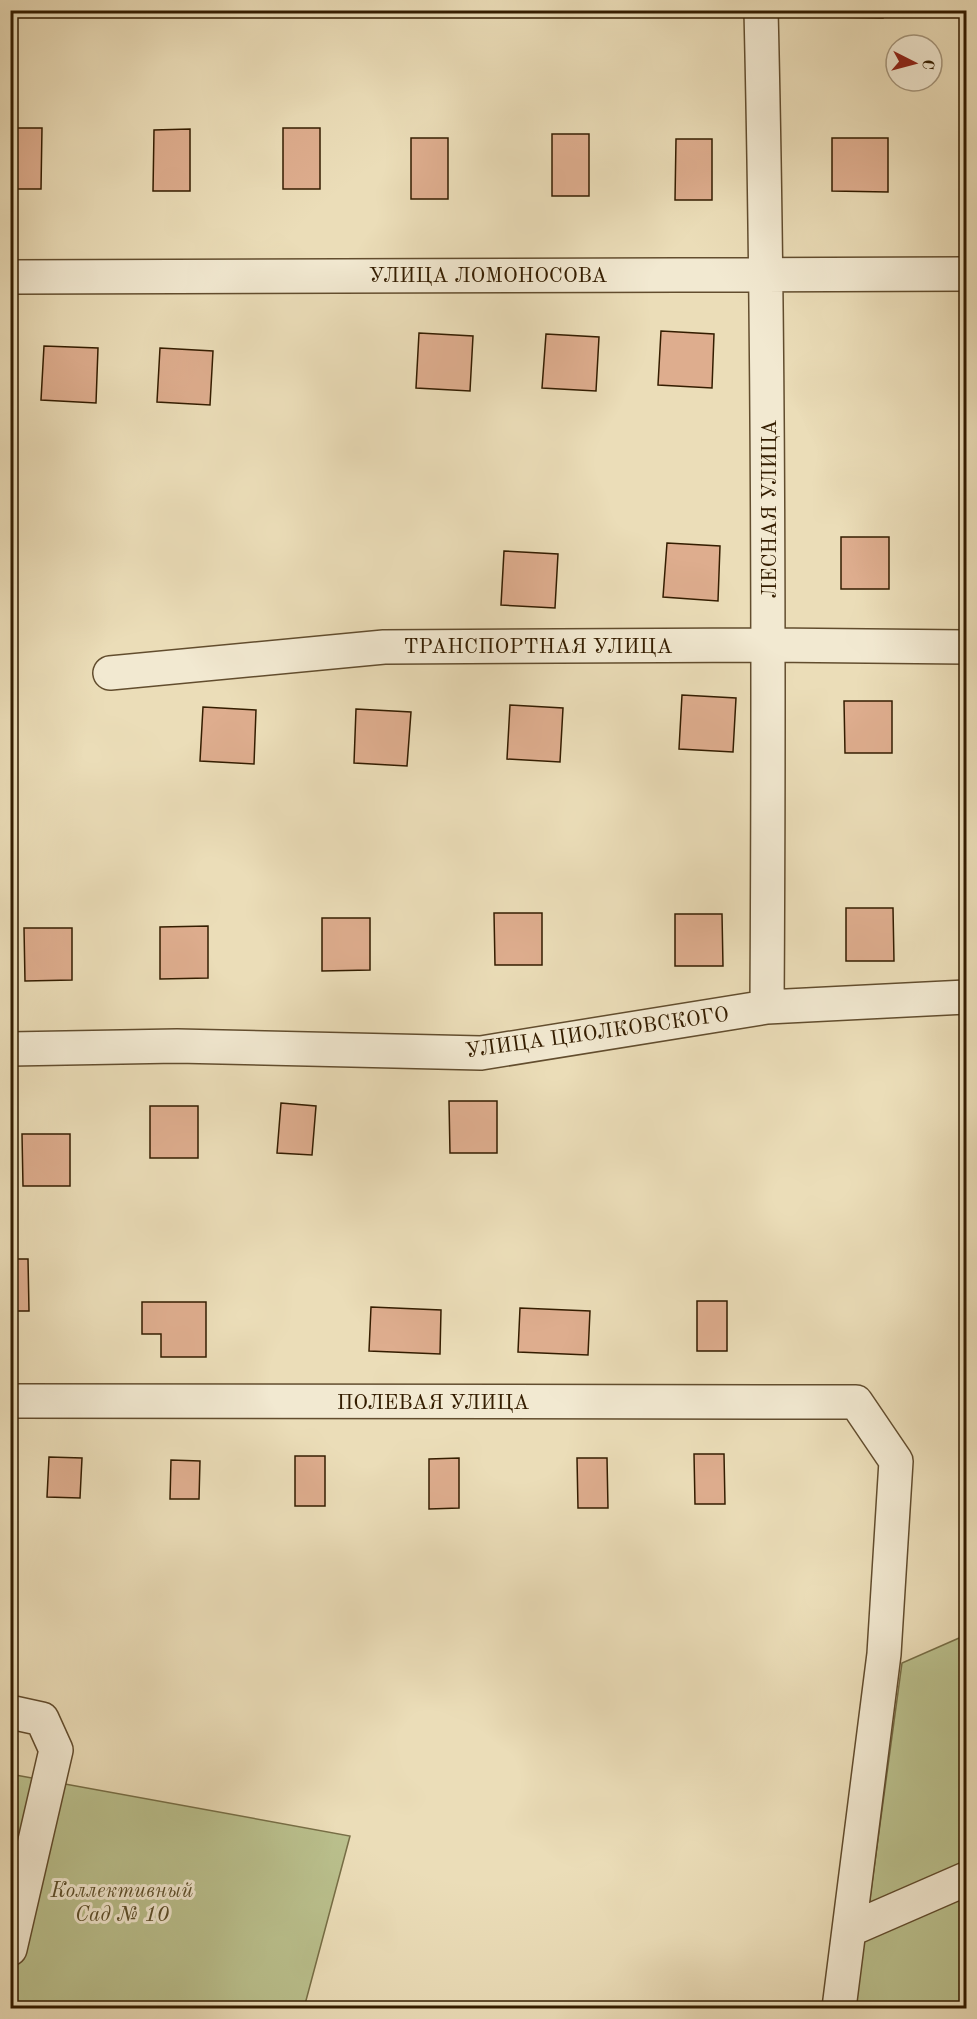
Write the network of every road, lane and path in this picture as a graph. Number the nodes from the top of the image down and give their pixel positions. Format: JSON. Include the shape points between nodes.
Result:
{"nodes":[{"id":1,"x":761,"y":10,"type":"edge"},
{"id":2,"x":966,"y":274,"type":"edge"},
{"id":3,"x":767,"y":275,"type":"junction"},
{"id":4,"x":10,"y":277,"type":"edge"},
{"id":5,"x":770,"y":645,"type":"junction"},
{"id":6,"x":966,"y":647,"type":"edge"},
{"id":7,"x":110,"y":673,"type":"dead end"},
{"id":8,"x":966,"y":997,"type":"edge"},
{"id":9,"x":767,"y":1007,"type":"junction"},
{"id":10,"x":10,"y":1049,"type":"edge"},
{"id":11,"x":10,"y":1401,"type":"edge"},
{"id":12,"x":10,"y":1712,"type":"edge"},
{"id":13,"x":966,"y":1879,"type":"edge"},
{"id":14,"x":849,"y":1930,"type":"junction"},
{"id":15,"x":10,"y":1949,"type":"edge"},
{"id":16,"x":839,"y":2008,"type":"edge"}],
"edges":[{"from":1,"to":3,"type":"street","name":"ЛЕСНАЯ УЛИЦА"},
{"from":2,"to":3,"type":"street","name":"УЛИЦА ЛОМОНОСОВА"},
{"from":3,"to":4,"type":"street","name":"УЛИЦА ЛОМОНОСОВА"},
{"from":3,"to":5,"type":"street","name":"ЛЕСНАЯ УЛИЦА"},
{"from":5,"to":6,"type":"street","name":"ТРАНСПОРТНАЯ УЛИЦА"},
{"from":5,"to":7,"type":"street","name":"ТРАНСПОРТНАЯ УЛИЦА","via":[[384,646]]},
{"from":5,"to":9,"type":"street","name":"ЛЕСНАЯ УЛИЦА"},
{"from":8,"to":9,"type":"street","name":"УЛИЦА ЦИОЛКОВСКОГО"},
{"from":9,"to":10,"type":"street","name":"УЛИЦА ЦИОЛКОВСКОГО","via":[[481,1053],[177,1046]]},
{"from":11,"to":14,"type":"street","name":"ПОЛЕВАЯ УЛИЦА","via":[[856,1402],[896,1461],[884,1654]]},
{"from":12,"to":15,"type":"street","via":[[42,1719],[56,1750]]},
{"from":13,"to":14,"type":"street"},
{"from":14,"to":16,"type":"street"}]}
